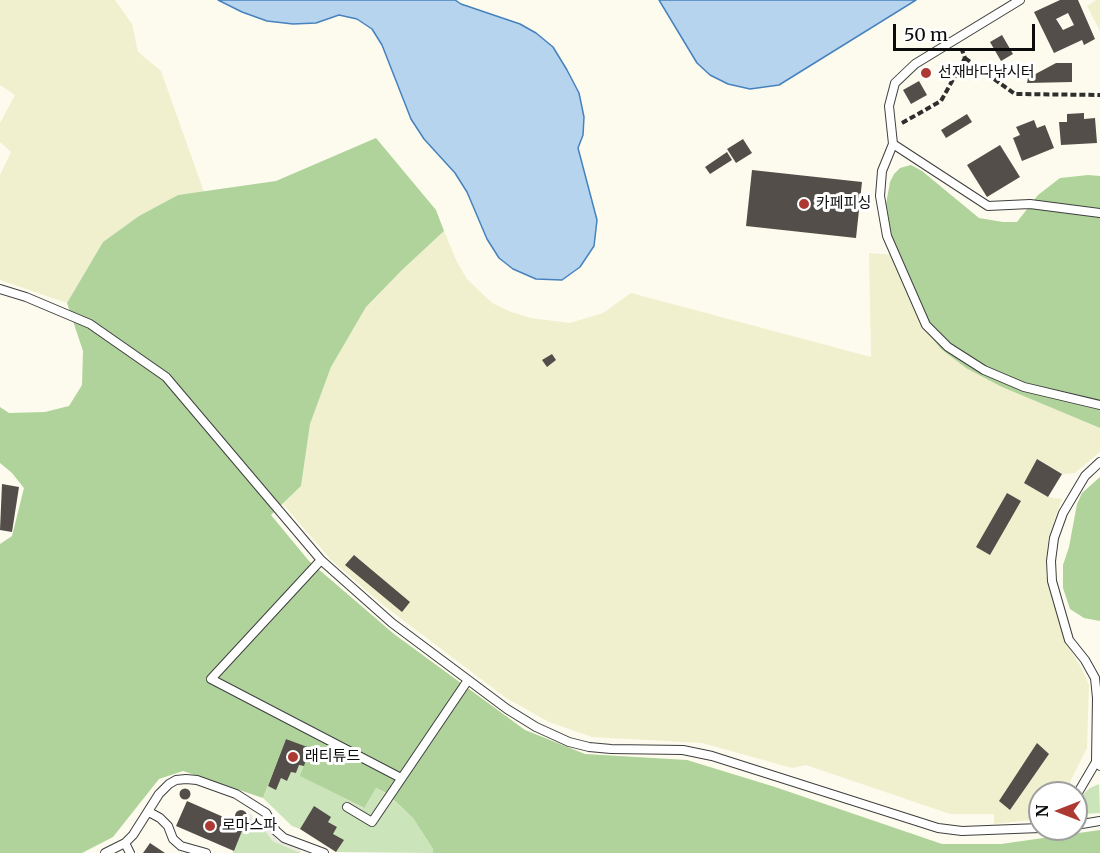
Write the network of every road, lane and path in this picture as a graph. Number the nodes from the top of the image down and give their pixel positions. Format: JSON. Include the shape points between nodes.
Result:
{"nodes":[{"id":1,"x":1020,"y":0,"type":"edge"},
{"id":2,"x":957,"y":38,"type":"junction"},
{"id":3,"x":965,"y":58,"type":"junction"},
{"id":4,"x":1100,"y":95,"type":"edge"},
{"id":5,"x":890,"y":129,"type":"junction"},
{"id":6,"x":893,"y":144,"type":"junction"},
{"id":7,"x":1100,"y":213,"type":"edge"},
{"id":8,"x":0,"y":289,"type":"edge"},
{"id":9,"x":1100,"y":405,"type":"edge"},
{"id":10,"x":1100,"y":462,"type":"edge"},
{"id":11,"x":321,"y":560,"type":"junction"},
{"id":12,"x":468,"y":680,"type":"junction"},
{"id":13,"x":1098,"y":764,"type":"edge"},
{"id":14,"x":401,"y":778,"type":"junction"},
{"id":15,"x":1086,"y":781,"type":"edge"},
{"id":16,"x":347,"y":807,"type":"dead end"},
{"id":17,"x":149,"y":812,"type":"junction"},
{"id":18,"x":1028,"y":829,"type":"edge"},
{"id":19,"x":125,"y":843,"type":"junction"},
{"id":20,"x":310,"y":850,"type":"edge"},
{"id":21,"x":105,"y":853,"type":"edge"},
{"id":22,"x":130,"y":853,"type":"edge"},
{"id":23,"x":206,"y":853,"type":"edge"},
{"id":24,"x":324,"y":853,"type":"edge"}],
"edges":[{"from":1,"to":2,"type":"lane"},
{"from":2,"to":3,"type":"path"},
{"from":2,"to":5,"type":"lane","via":[[915,64],[895,83],[889,106]]},
{"from":3,"to":4,"type":"path","via":[[1015,94]]},
{"from":3,"to":5,"type":"path","via":[[941,101]]},
{"from":5,"to":6,"type":"lane"},
{"from":6,"to":7,"type":"lane","via":[[988,206],[1030,204]]},
{"from":6,"to":9,"type":"lane","via":[[882,171],[880,196],[887,236],[926,325],[948,347],[984,370],[1024,387]]},
{"from":8,"to":11,"type":"lane","via":[[90,324],[166,378]]},
{"from":10,"to":13,"type":"lane","via":[[1085,476],[1063,513],[1051,561],[1052,581],[1069,640],[1095,678]]},
{"from":11,"to":12,"type":"lane","via":[[392,623]]},
{"from":11,"to":14,"type":"lane","via":[[211,679]]},
{"from":12,"to":14,"type":"lane"},
{"from":12,"to":18,"type":"lane","via":[[536,727],[569,742],[611,749],[683,750],[712,756],[938,828]]},
{"from":13,"to":15,"type":"lane"},
{"from":14,"to":16,"type":"lane","via":[[372,822]]},
{"from":17,"to":19,"type":"lane"},
{"from":17,"to":20,"type":"lane","via":[[169,784],[197,780],[251,803],[266,813],[284,838]]},
{"from":17,"to":23,"type":"lane","via":[[168,826],[181,846]]},
{"from":19,"to":21,"type":"lane"},
{"from":19,"to":22,"type":"lane"},
{"from":20,"to":24,"type":"lane"}]}
